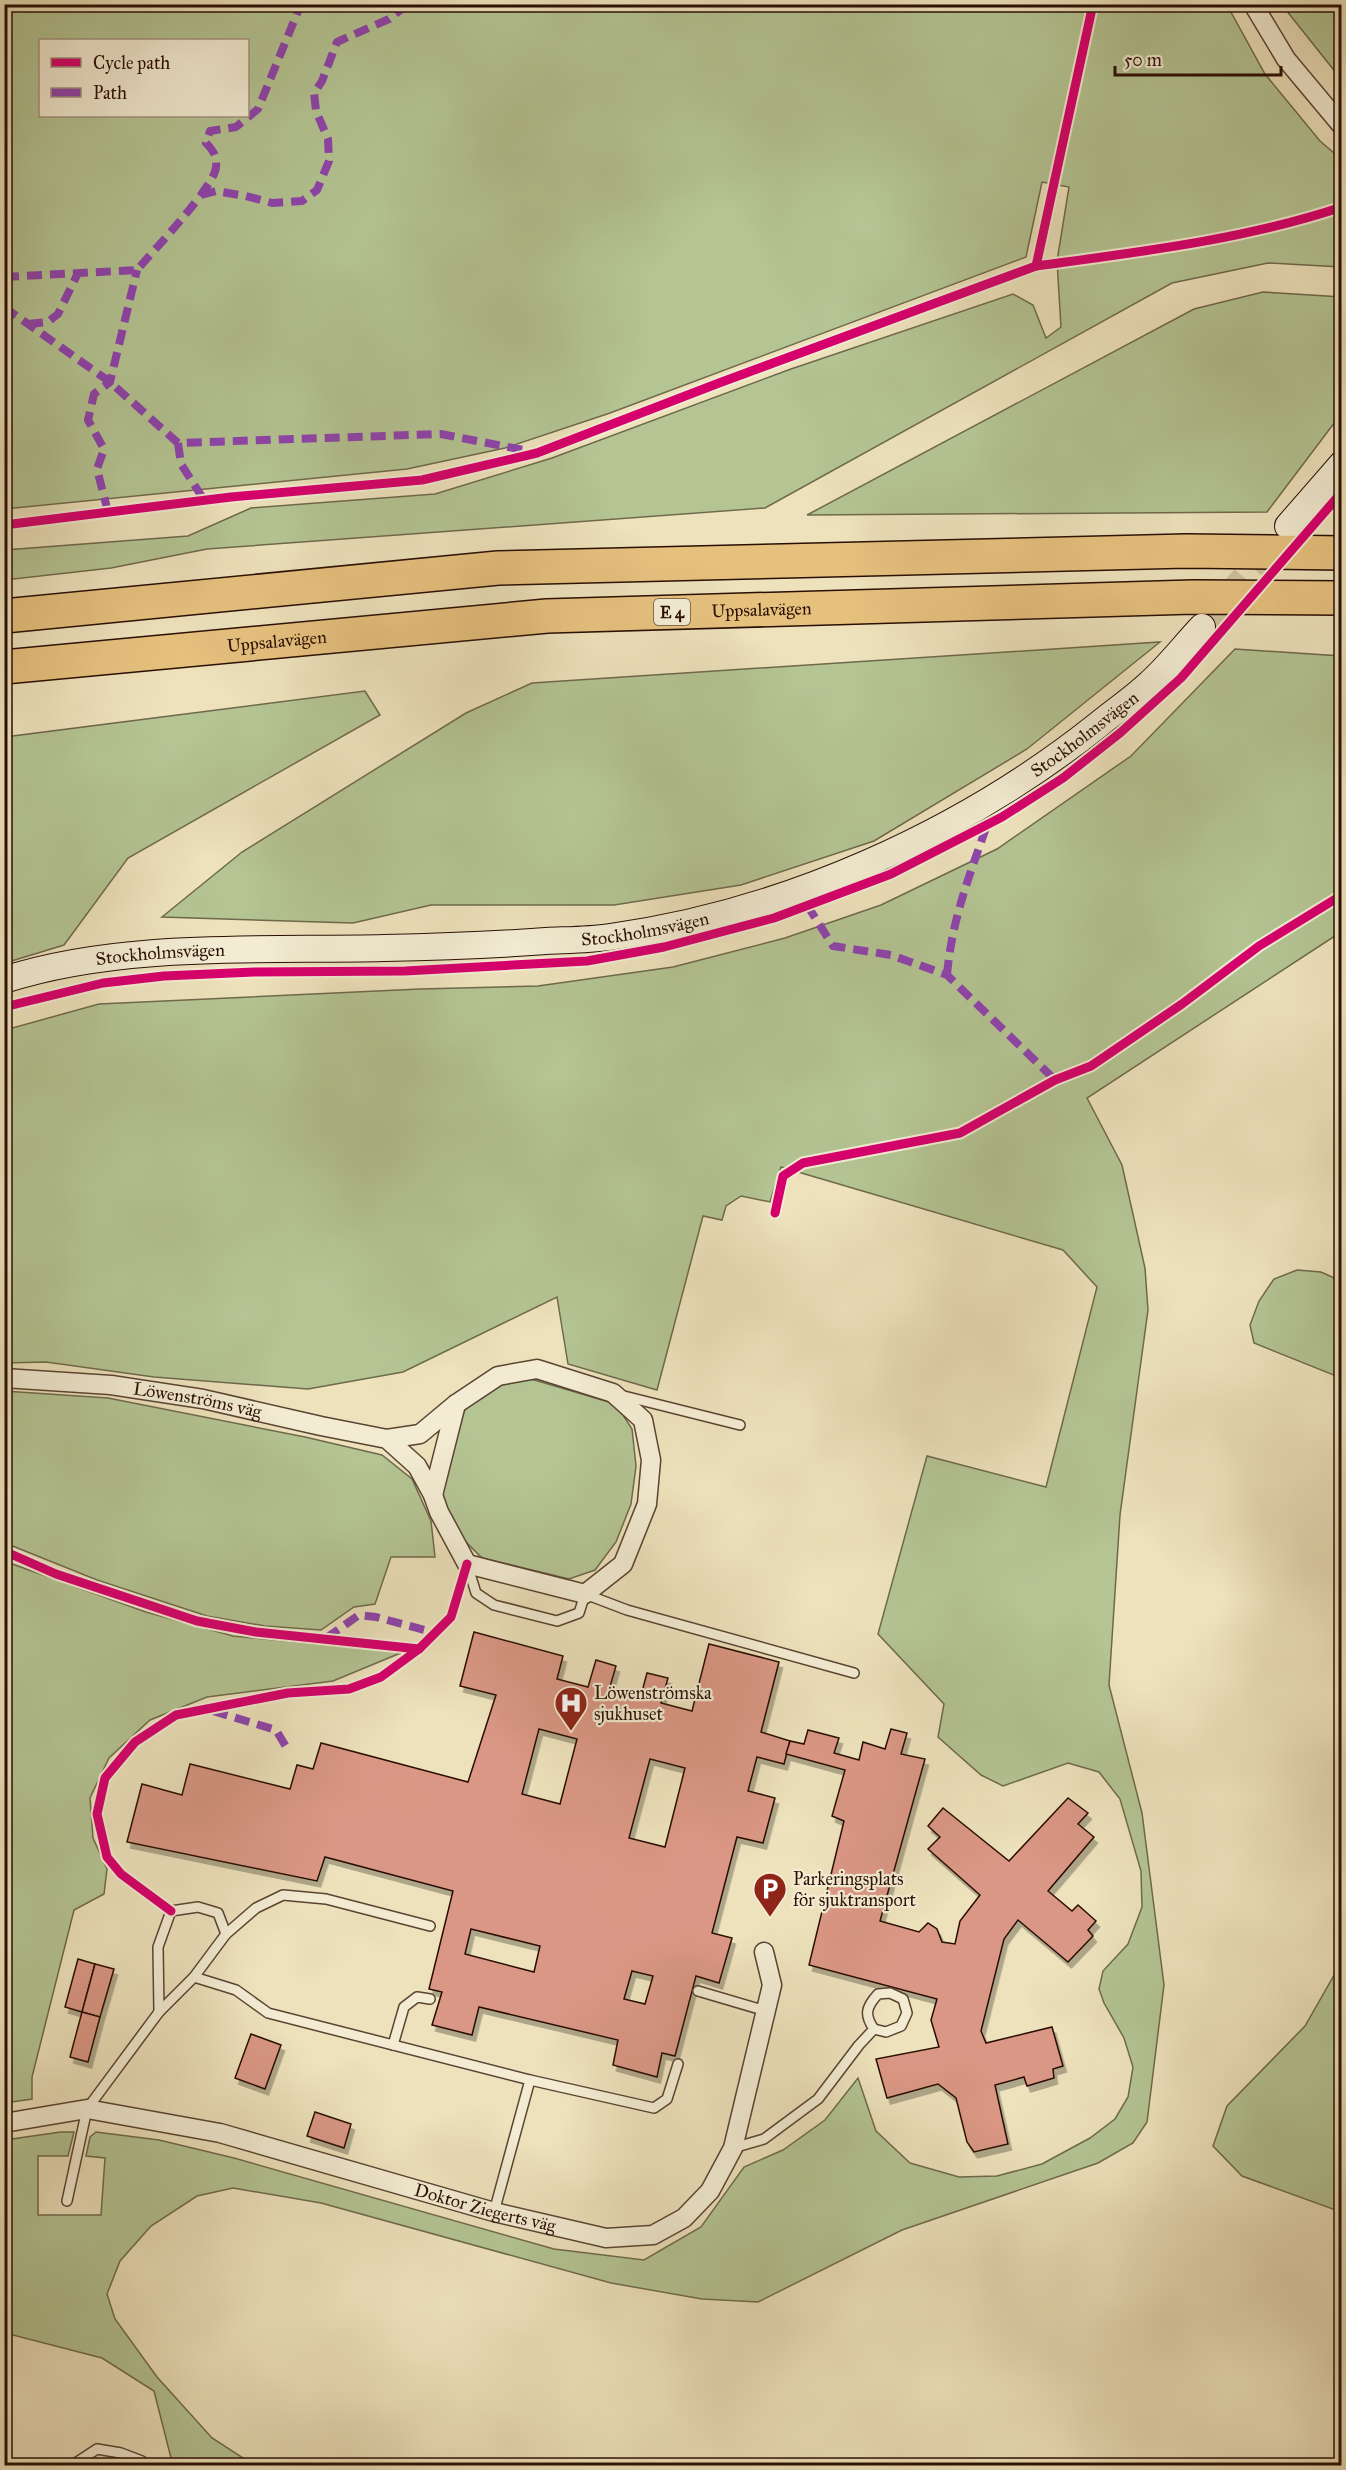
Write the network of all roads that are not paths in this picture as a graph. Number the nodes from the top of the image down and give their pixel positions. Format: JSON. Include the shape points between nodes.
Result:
{"nodes":[{"id":1,"x":1253,"y":4,"type":"edge"},
{"id":2,"x":1341,"y":126,"type":"edge"},
{"id":3,"x":1341,"y":464,"type":"edge"},
{"id":4,"x":1288,"y":526,"type":"tunnel mouth"},
{"id":5,"x":1341,"y":553,"type":"edge"},
{"id":6,"x":1341,"y":598,"type":"edge"},
{"id":7,"x":4,"y":616,"type":"edge"},
{"id":8,"x":1202,"y":627,"type":"tunnel mouth"},
{"id":9,"x":4,"y":667,"type":"edge"},
{"id":10,"x":4,"y":980,"type":"edge"},
{"id":11,"x":4,"y":1378,"type":"edge"},
{"id":12,"x":613,"y":1393,"type":"junction"},
{"id":13,"x":456,"y":1404,"type":"junction"},
{"id":14,"x":740,"y":1425,"type":"dead end"},
{"id":15,"x":387,"y":1439,"type":"junction"},
{"id":16,"x":433,"y":1495,"type":"junction"},
{"id":17,"x":466,"y":1564,"type":"junction"},
{"id":18,"x":585,"y":1593,"type":"junction"},
{"id":19,"x":854,"y":1673,"type":"dead end"},
{"id":20,"x":430,"y":1926,"type":"dead end"},
{"id":21,"x":226,"y":1934,"type":"junction"},
{"id":22,"x":764,"y":1952,"type":"dead end"},
{"id":23,"x":194,"y":1977,"type":"junction"},
{"id":24,"x":698,"y":1991,"type":"dead end"},
{"id":25,"x":430,"y":1999,"type":"dead end"},
{"id":26,"x":766,"y":2011,"type":"junction"},
{"id":27,"x":159,"y":2012,"type":"junction"},
{"id":28,"x":874,"y":2029,"type":"junction"},
{"id":29,"x":393,"y":2045,"type":"junction"},
{"id":30,"x":678,"y":2064,"type":"dead end"},
{"id":31,"x":530,"y":2080,"type":"junction"},
{"id":32,"x":87,"y":2109,"type":"junction"},
{"id":33,"x":4,"y":2123,"type":"edge"},
{"id":34,"x":733,"y":2148,"type":"junction"},
{"id":35,"x":66,"y":2201,"type":"dead end"},
{"id":36,"x":494,"y":2212,"type":"junction"},
{"id":37,"x":71,"y":2466,"type":"edge"},
{"id":38,"x":144,"y":2466,"type":"edge"}],
"edges":[{"from":1,"to":2,"type":"street","via":[[1286,59]]},
{"from":3,"to":4,"type":"street"},
{"from":5,"to":7,"type":"highway","via":[[1186,551],[498,568]]},
{"from":6,"to":9,"type":"highway","name":"Uppsalavägen","number":"E 4","via":[[1193,597],[547,616]]},
{"from":8,"to":10,"type":"street","name":"Stockholmsvägen","via":[[1148,685],[1060,755],[987,801],[900,850],[808,887],[713,916],[610,937],[493,945],[109,957]]},
{"from":11,"to":15,"type":"street","name":"Löwenströms väg","via":[[111,1385],[203,1399]]},
{"from":12,"to":13,"type":"street","name":"Löwenströms väg","via":[[537,1370],[498,1376]]},
{"from":12,"to":14,"type":"lane"},
{"from":12,"to":18,"type":"street","name":"Löwenströms väg","via":[[643,1420],[651,1460],[647,1504],[623,1564]]},
{"from":13,"to":15,"type":"street","name":"Löwenströms väg","via":[[420,1434]]},
{"from":13,"to":16,"type":"street"},
{"from":15,"to":16,"type":"street","via":[[417,1466]]},
{"from":16,"to":17,"type":"street"},
{"from":17,"to":18,"type":"street"},
{"from":17,"to":18,"type":"lane","via":[[476,1593],[494,1605],[557,1621],[579,1613]]},
{"from":18,"to":19,"type":"lane","via":[[627,1610]]},
{"from":20,"to":21,"type":"lane","via":[[326,1899],[283,1895],[256,1908]]},
{"from":21,"to":23,"type":"lane"},
{"from":21,"to":27,"type":"lane","via":[[218,1913],[198,1907],[171,1911],[158,1947]]},
{"from":22,"to":26,"type":"street","name":"Doktor Ziegerts väg","via":[[772,1985]]},
{"from":23,"to":27,"type":"lane"},
{"from":23,"to":29,"type":"lane","via":[[236,1990],[268,2013]]},
{"from":24,"to":26,"type":"lane"},
{"from":25,"to":29,"type":"lane","via":[[417,1997],[404,2007]]},
{"from":26,"to":34,"type":"street","name":"Doktor Ziegerts väg"},
{"from":27,"to":32,"type":"lane"},
{"from":28,"to":28,"type":"lane","via":[[886,2032],[901,2026],[907,2013],[903,1999],[890,1993],[878,1994],[868,2005],[867,2018]]},
{"from":28,"to":34,"type":"lane","via":[[818,2099],[765,2139]]},
{"from":29,"to":31,"type":"lane"},
{"from":30,"to":31,"type":"lane","via":[[667,2099],[654,2109]]},
{"from":31,"to":36,"type":"lane"},
{"from":32,"to":33,"type":"street","name":"Doktor Ziegerts väg"},
{"from":32,"to":35,"type":"lane"},
{"from":32,"to":36,"type":"street","name":"Doktor Ziegerts väg","via":[[220,2133]]},
{"from":34,"to":36,"type":"street","name":"Doktor Ziegerts väg","via":[[710,2191],[684,2218],[653,2235],[606,2238]]},
{"from":37,"to":38,"type":"lane","via":[[97,2449],[121,2453],[142,2461]]}]}
